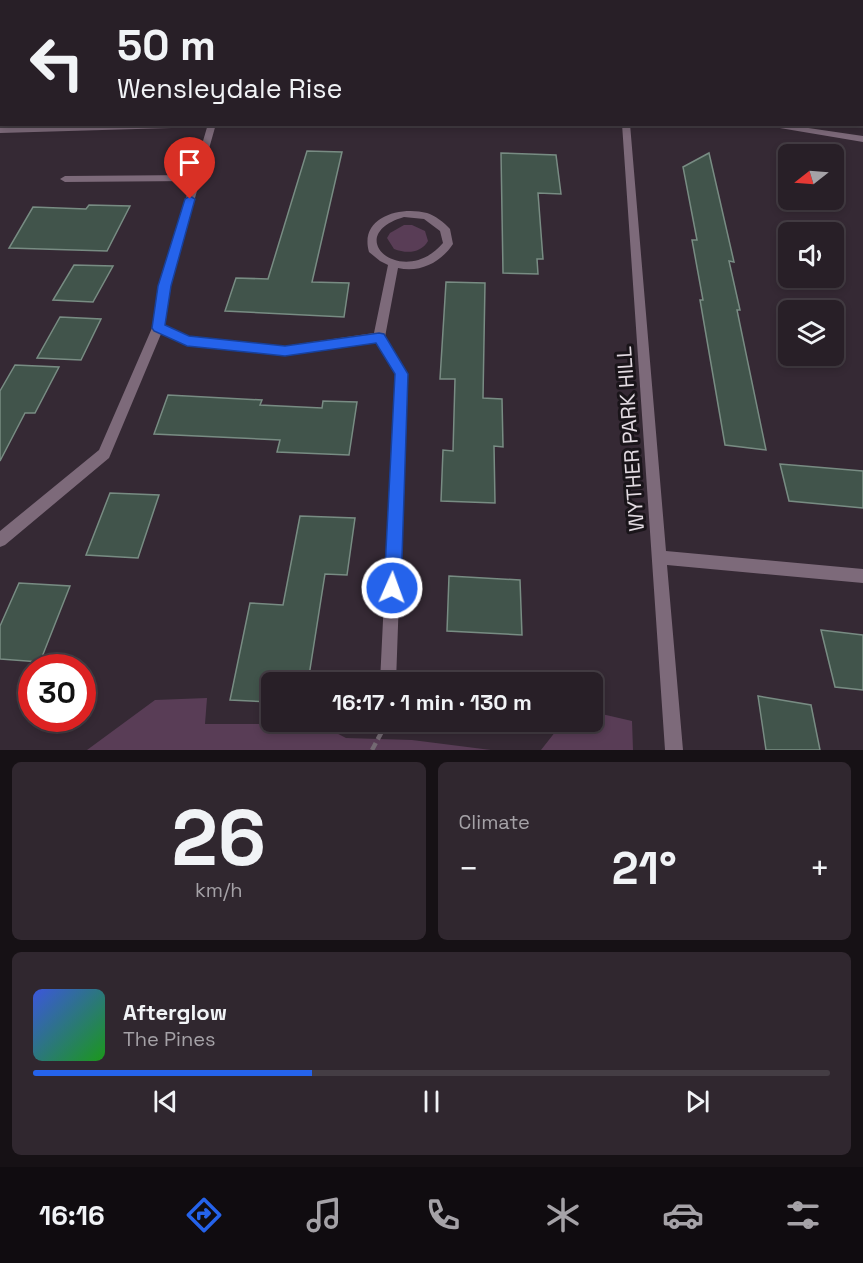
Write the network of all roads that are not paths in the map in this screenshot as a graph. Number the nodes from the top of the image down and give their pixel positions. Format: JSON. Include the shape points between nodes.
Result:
{"nodes":[{"id":1,"x":73,"y":126,"type":"edge"},
{"id":2,"x":211,"y":126,"type":"edge"},
{"id":3,"x":626,"y":126,"type":"edge"},
{"id":4,"x":774,"y":126,"type":"edge"},
{"id":5,"x":0,"y":130,"type":"edge"},
{"id":6,"x":863,"y":139,"type":"edge"},
{"id":7,"x":196,"y":178,"type":"junction"},
{"id":8,"x":65,"y":179,"type":"dead end"},
{"id":9,"x":394,"y":264,"type":"junction"},
{"id":10,"x":158,"y":328,"type":"junction"},
{"id":11,"x":379,"y":338,"type":"junction"},
{"id":12,"x":0,"y":540,"type":"edge"},
{"id":13,"x":659,"y":557,"type":"junction"},
{"id":14,"x":863,"y":576,"type":"edge"},
{"id":15,"x":388,"y":672,"type":"edge"},
{"id":16,"x":674,"y":750,"type":"edge"}],
"edges":[{"from":1,"to":5,"type":"street"},
{"from":2,"to":7,"type":"street"},
{"from":3,"to":13,"type":"street","name":"WYTHER PARK HILL"},
{"from":4,"to":6,"type":"street"},
{"from":7,"to":8,"type":"street"},
{"from":7,"to":10,"type":"street","via":[[165,286]]},
{"from":9,"to":9,"type":"street","via":[[374,252],[370,243],[378,225],[388,218],[417,214],[438,221],[445,229],[448,244],[439,256],[421,265]]},
{"from":9,"to":11,"type":"street"},
{"from":10,"to":11,"type":"street","via":[[187,341],[285,351]]},
{"from":10,"to":12,"type":"street","via":[[104,454]]},
{"from":11,"to":15,"type":"street","via":[[401,374]]},
{"from":13,"to":14,"type":"street"},
{"from":13,"to":16,"type":"street","name":"WYTHER PARK HILL"}]}
